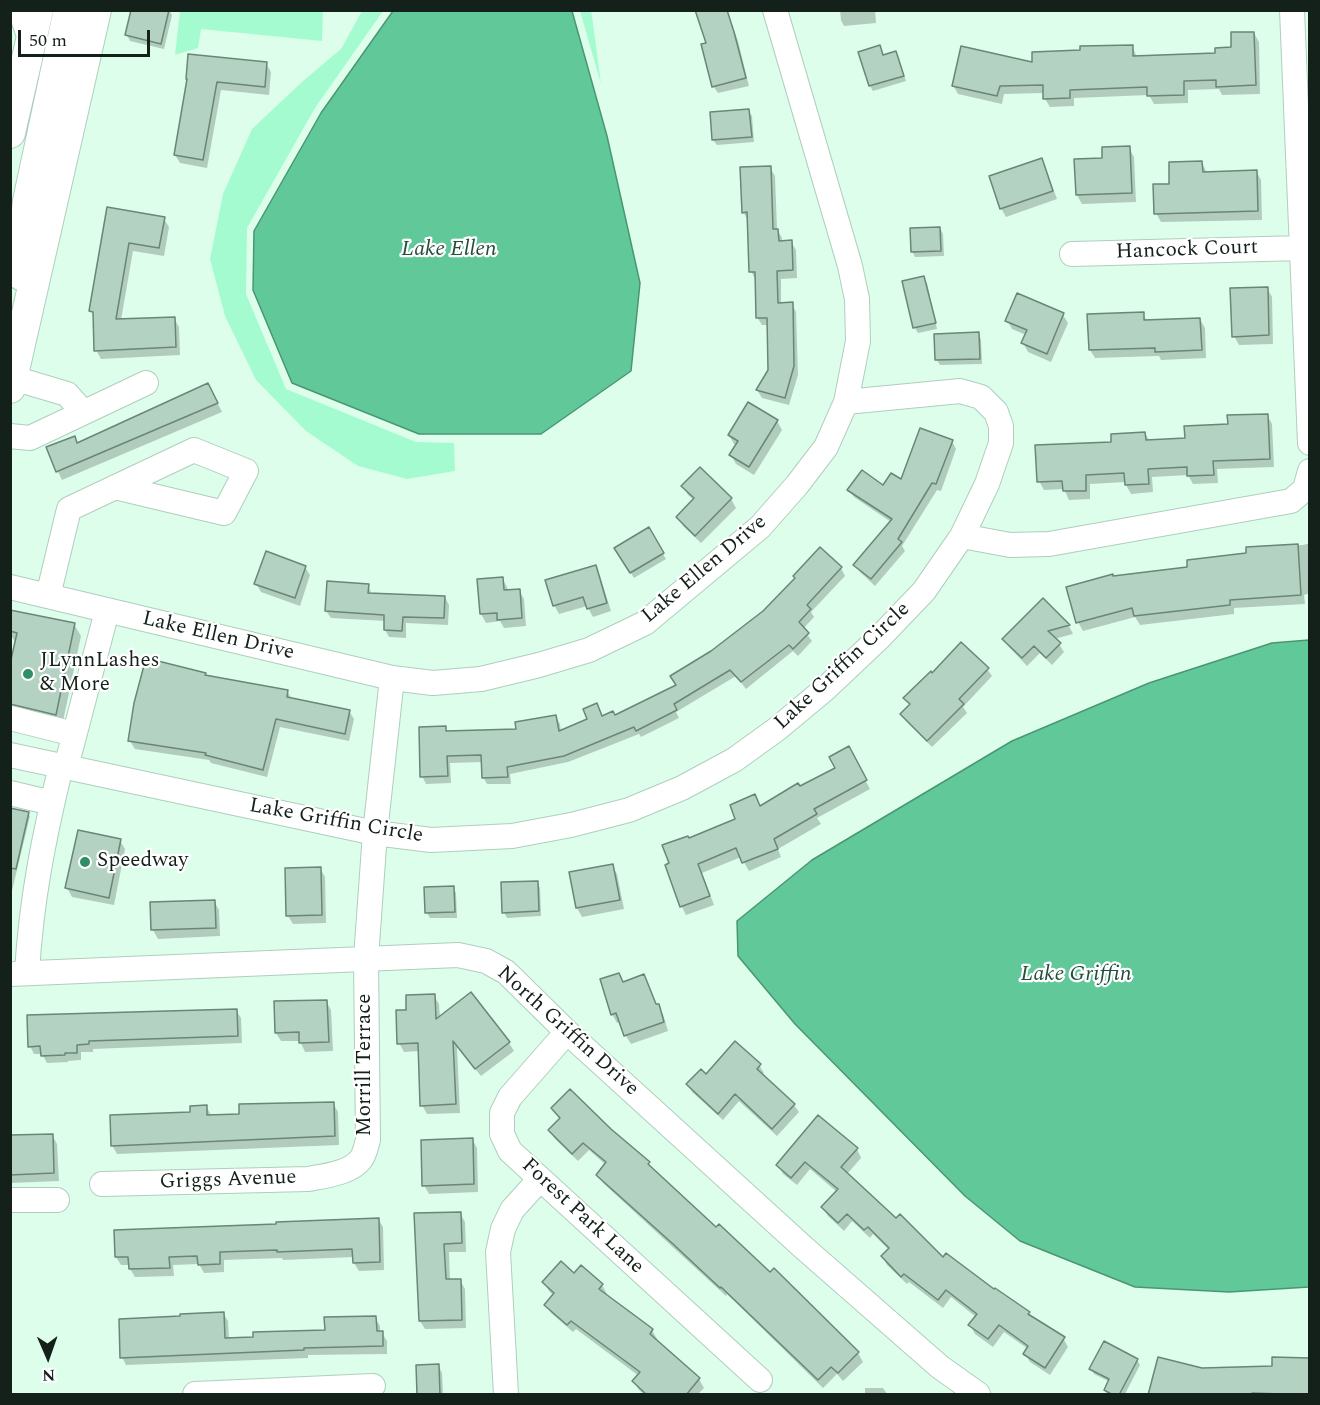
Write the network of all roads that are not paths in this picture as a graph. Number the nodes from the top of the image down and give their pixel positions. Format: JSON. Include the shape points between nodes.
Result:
{"nodes":[{"id":1,"x":18,"y":10,"type":"edge"},
{"id":2,"x":38,"y":10,"type":"edge"},
{"id":3,"x":69,"y":10,"type":"edge"},
{"id":4,"x":96,"y":10,"type":"edge"},
{"id":5,"x":775,"y":10,"type":"edge"},
{"id":6,"x":1292,"y":10,"type":"edge"},
{"id":7,"x":31,"y":41,"type":"junction"},
{"id":8,"x":10,"y":133,"type":"edge"},
{"id":9,"x":1302,"y":248,"type":"junction"},
{"id":10,"x":1072,"y":254,"type":"dead end"},
{"id":11,"x":26,"y":322,"type":"junction"},
{"id":12,"x":12,"y":383,"type":"edge"},
{"id":13,"x":146,"y":383,"type":"dead end"},
{"id":14,"x":846,"y":402,"type":"junction"},
{"id":15,"x":83,"y":412,"type":"junction"},
{"id":16,"x":10,"y":436,"type":"edge"},
{"id":17,"x":1310,"y":443,"type":"edge"},
{"id":18,"x":1307,"y":480,"type":"edge"},
{"id":19,"x":115,"y":487,"type":"junction"},
{"id":20,"x":962,"y":536,"type":"junction"},
{"id":21,"x":10,"y":587,"type":"edge"},
{"id":22,"x":48,"y":596,"type":"junction"},
{"id":23,"x":107,"y":611,"type":"junction"},
{"id":24,"x":392,"y":678,"type":"junction"},
{"id":25,"x":10,"y":718,"type":"edge"},
{"id":26,"x":74,"y":734,"type":"junction"},
{"id":27,"x":10,"y":755,"type":"edge"},
{"id":28,"x":64,"y":767,"type":"junction"},
{"id":29,"x":10,"y":792,"type":"edge"},
{"id":30,"x":52,"y":803,"type":"junction"},
{"id":31,"x":375,"y":833,"type":"junction"},
{"id":32,"x":20,"y":928,"type":"edge"},
{"id":33,"x":366,"y":958,"type":"junction"},
{"id":34,"x":19,"y":973,"type":"edge"},
{"id":35,"x":567,"y":1032,"type":"junction"},
{"id":36,"x":352,"y":1167,"type":"joint"},
{"id":37,"x":540,"y":1179,"type":"junction"},
{"id":38,"x":102,"y":1184,"type":"dead end"},
{"id":39,"x":10,"y":1200,"type":"edge"},
{"id":40,"x":57,"y":1200,"type":"dead end"},
{"id":41,"x":760,"y":1380,"type":"dead end"},
{"id":42,"x":374,"y":1386,"type":"dead end"},
{"id":43,"x":195,"y":1395,"type":"edge"},
{"id":44,"x":506,"y":1395,"type":"edge"},
{"id":45,"x":978,"y":1395,"type":"edge"}],
"edges":[{"from":1,"to":7,"type":"street"},
{"from":2,"to":7,"type":"main road"},
{"from":3,"to":11,"type":"main road","via":[[28,201],[20,267]]},
{"from":4,"to":11,"type":"main road"},
{"from":5,"to":14,"type":"street","name":"Lake Ellen Drive","via":[[857,299],[858,341]]},
{"from":6,"to":9,"type":"street"},
{"from":7,"to":8,"type":"main road"},
{"from":9,"to":10,"type":"street","name":"Hancock Court"},
{"from":9,"to":17,"type":"street"},
{"from":11,"to":12,"type":"main road"},
{"from":12,"to":15,"type":"street","via":[[67,394]]},
{"from":13,"to":15,"type":"street"},
{"from":14,"to":20,"type":"street","name":"Lake Griffin Circle","via":[[960,391],[981,397],[996,412],[1001,443]]},
{"from":14,"to":24,"type":"street","name":"Lake Ellen Drive","via":[[826,447],[759,527],[645,623],[589,650],[481,679],[433,683]]},
{"from":15,"to":16,"type":"street","via":[[30,438]]},
{"from":18,"to":20,"type":"street","via":[[1291,501],[1049,544],[1010,545]]},
{"from":19,"to":19,"type":"street","via":[[194,450],[246,471],[224,513]]},
{"from":19,"to":22,"type":"street","via":[[69,509]]},
{"from":20,"to":31,"type":"street","name":"Lake Griffin Circle","via":[[924,591],[825,689],[734,760],[682,788],[628,810],[512,836],[431,840]]},
{"from":21,"to":22,"type":"street","name":"Lake Ellen Drive"},
{"from":22,"to":23,"type":"street","name":"Lake Ellen Drive"},
{"from":23,"to":24,"type":"street","name":"Lake Ellen Drive"},
{"from":23,"to":26,"type":"street"},
{"from":24,"to":31,"type":"street","name":"Morrill Terrace"},
{"from":25,"to":26,"type":"street"},
{"from":26,"to":28,"type":"street"},
{"from":27,"to":28,"type":"street","name":"Lake Griffin Circle"},
{"from":28,"to":30,"type":"street"},
{"from":28,"to":31,"type":"street","name":"Lake Griffin Circle"},
{"from":29,"to":30,"type":"street"},
{"from":30,"to":32,"type":"street"},
{"from":31,"to":33,"type":"street","name":"Morrill Terrace"},
{"from":32,"to":34,"type":"street"},
{"from":33,"to":34,"type":"street","name":"North Griffin Drive"},
{"from":33,"to":35,"type":"street","name":"North Griffin Drive","via":[[458,955],[486,961],[506,972]]},
{"from":33,"to":36,"type":"street","name":"Morrill Terrace","via":[[368,1140],[362,1158]]},
{"from":35,"to":37,"type":"street","name":"Forest Park Lane","via":[[510,1097],[502,1113],[502,1134],[510,1150]]},
{"from":35,"to":45,"type":"street","name":"North Griffin Drive","via":[[804,1248],[940,1367]]},
{"from":36,"to":38,"type":"street","name":"Griggs Avenue","via":[[308,1179]]},
{"from":37,"to":41,"type":"street","name":"Forest Park Lane"},
{"from":37,"to":44,"type":"street","via":[[512,1210],[498,1252]]},
{"from":39,"to":40,"type":"street"},
{"from":42,"to":43,"type":"street"}]}
